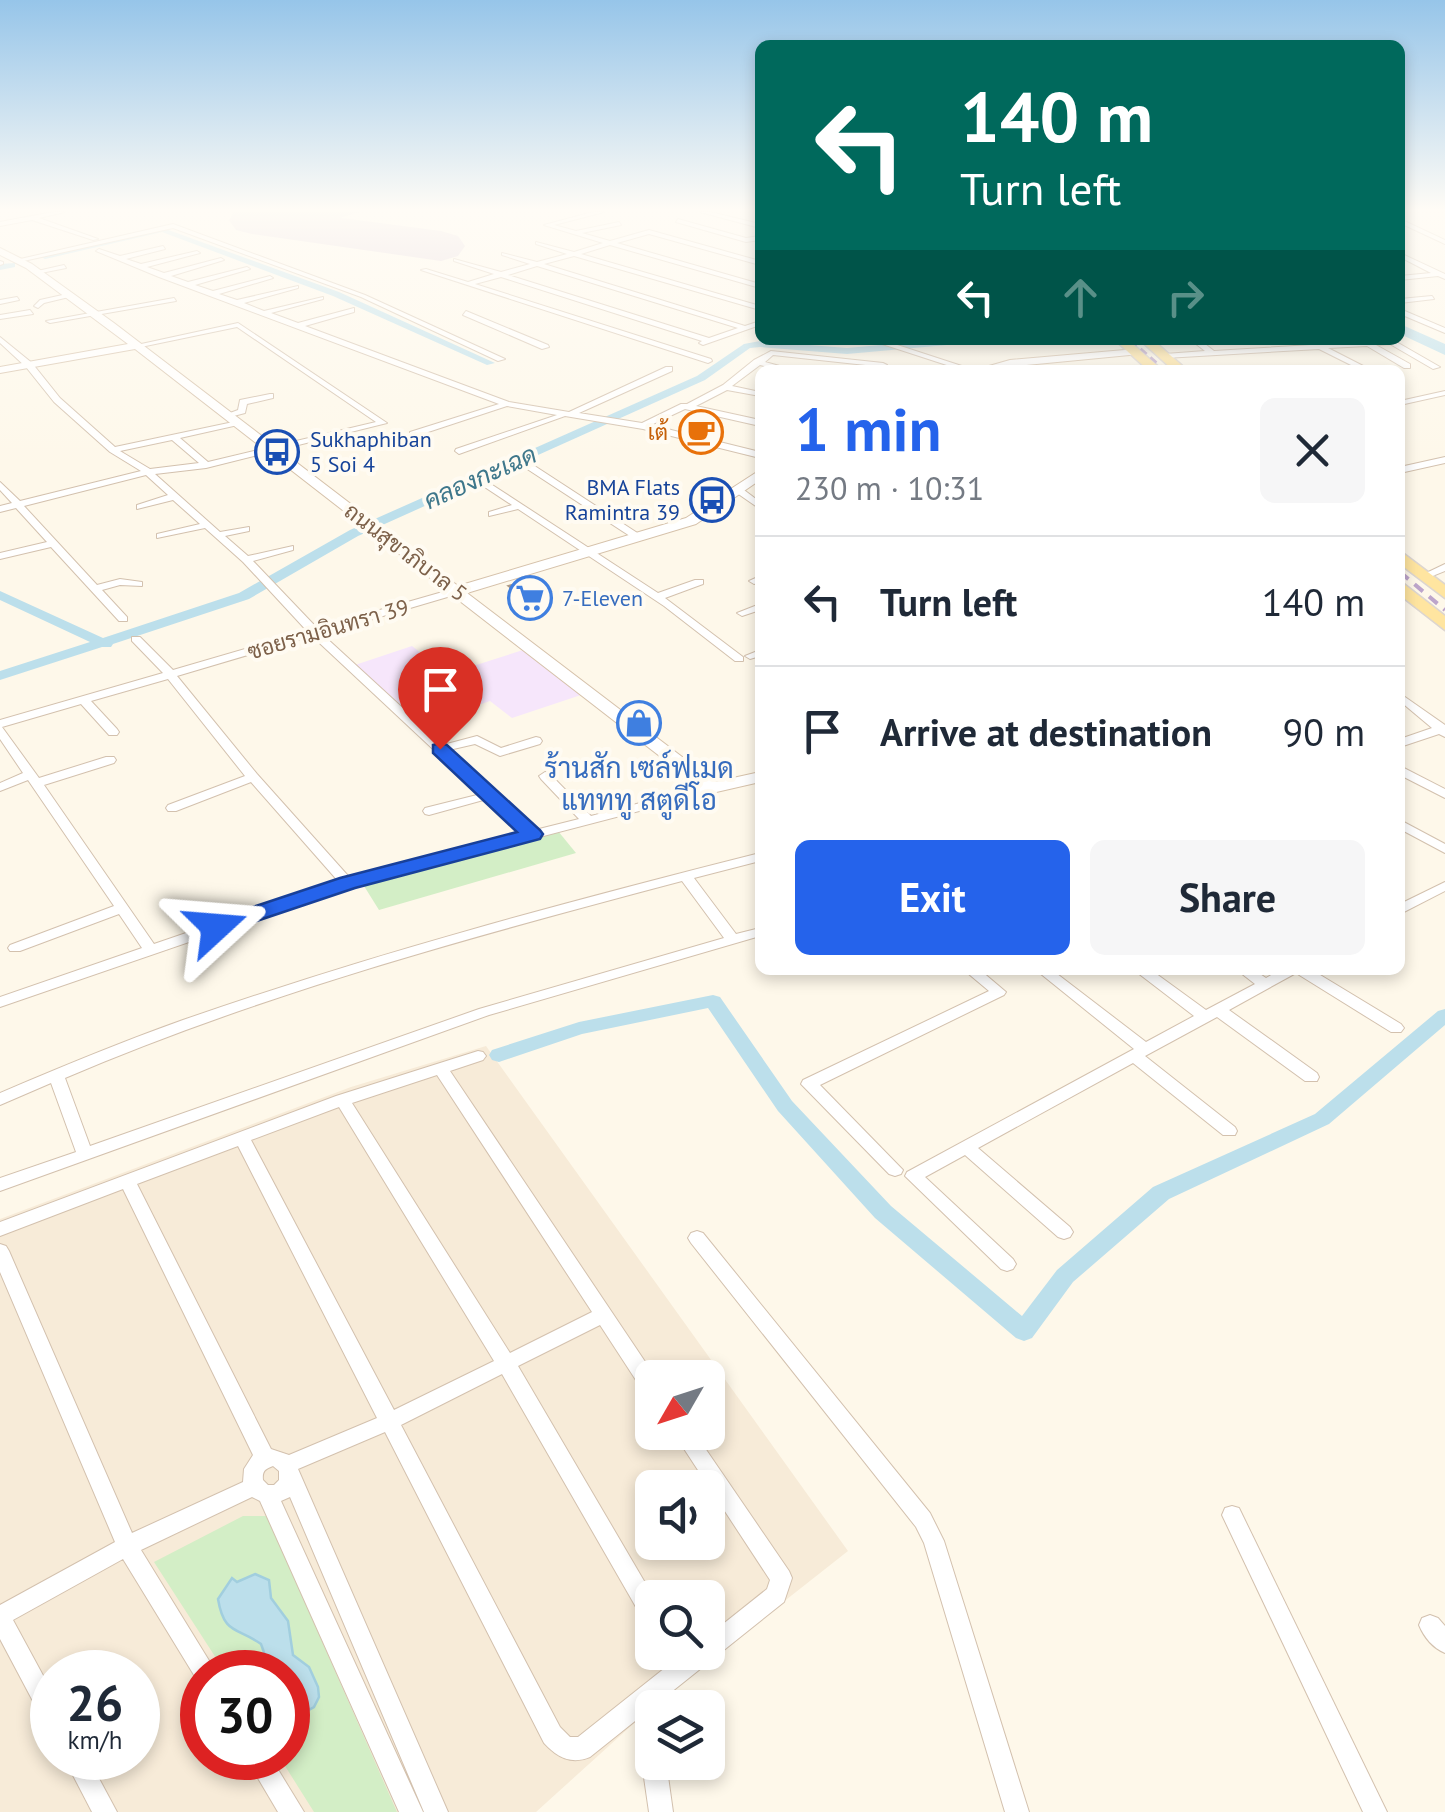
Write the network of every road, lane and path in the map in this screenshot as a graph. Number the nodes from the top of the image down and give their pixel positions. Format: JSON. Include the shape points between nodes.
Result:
{"nodes":[{"id":1,"x":68,"y":296,"type":"edge"},
{"id":2,"x":65,"y":297,"type":"edge"},
{"id":3,"x":215,"y":297,"type":"edge"},
{"id":4,"x":261,"y":297,"type":"edge"},
{"id":5,"x":362,"y":297,"type":"edge"},
{"id":6,"x":507,"y":297,"type":"edge"},
{"id":7,"x":573,"y":297,"type":"edge"},
{"id":8,"x":643,"y":297,"type":"edge"},
{"id":9,"x":722,"y":297,"type":"edge"},
{"id":10,"x":320,"y":298,"type":"dead end"},
{"id":11,"x":1432,"y":298,"type":"dead end"},
{"id":12,"x":16,"y":300,"type":"dead end"},
{"id":13,"x":174,"y":300,"type":"dead end"},
{"id":14,"x":1405,"y":301,"type":"edge"},
{"id":15,"x":0,"y":302,"type":"edge"},
{"id":16,"x":234,"y":304,"type":"junction"},
{"id":17,"x":755,"y":307,"type":"edge"},
{"id":18,"x":351,"y":310,"type":"dead end"},
{"id":19,"x":1405,"y":312,"type":"edge"},
{"id":20,"x":93,"y":313,"type":"junction"},
{"id":21,"x":466,"y":313,"type":"dead end"},
{"id":22,"x":262,"y":314,"type":"junction"},
{"id":23,"x":0,"y":317,"type":"edge"},
{"id":24,"x":50,"y":321,"type":"dead end"},
{"id":25,"x":755,"y":325,"type":"edge"},
{"id":26,"x":294,"y":326,"type":"junction"},
{"id":27,"x":745,"y":328,"type":"junction"},
{"id":28,"x":504,"y":330,"type":"junction"},
{"id":29,"x":1445,"y":331,"type":"edge"},
{"id":30,"x":489,"y":333,"type":"dead end"},
{"id":31,"x":474,"y":336,"type":"dead end"},
{"id":32,"x":0,"y":339,"type":"edge"},
{"id":33,"x":460,"y":340,"type":"junction"},
{"id":34,"x":710,"y":340,"type":"junction"},
{"id":35,"x":892,"y":345,"type":"edge"},
{"id":36,"x":1127,"y":345,"type":"edge"},
{"id":37,"x":1152,"y":345,"type":"edge"},
{"id":38,"x":1201,"y":345,"type":"edge"},
{"id":39,"x":1258,"y":345,"type":"edge"},
{"id":40,"x":1305,"y":345,"type":"edge"},
{"id":41,"x":1334,"y":345,"type":"edge"},
{"id":42,"x":1371,"y":345,"type":"edge"},
{"id":43,"x":1397,"y":345,"type":"edge"},
{"id":44,"x":136,"y":346,"type":"junction"},
{"id":45,"x":1321,"y":347,"type":"junction"},
{"id":46,"x":546,"y":348,"type":"dead end"},
{"id":47,"x":1310,"y":348,"type":"junction"},
{"id":48,"x":1268,"y":351,"type":"junction"},
{"id":49,"x":679,"y":352,"type":"junction"},
{"id":50,"x":1136,"y":352,"type":"junction"},
{"id":51,"x":1213,"y":354,"type":"junction"},
{"id":52,"x":1165,"y":356,"type":"junction"},
{"id":53,"x":501,"y":359,"type":"dead end"},
{"id":54,"x":708,"y":361,"type":"dead end"},
{"id":55,"x":757,"y":362,"type":"junction"},
{"id":56,"x":29,"y":364,"type":"junction"},
{"id":57,"x":769,"y":365,"type":"edge"},
{"id":58,"x":884,"y":365,"type":"edge"},
{"id":59,"x":955,"y":365,"type":"edge"},
{"id":60,"x":1002,"y":365,"type":"edge"},
{"id":61,"x":1150,"y":365,"type":"edge"},
{"id":62,"x":1175,"y":365,"type":"edge"},
{"id":63,"x":1357,"y":365,"type":"edge"},
{"id":64,"x":1407,"y":366,"type":"dead end"},
{"id":65,"x":1436,"y":367,"type":"dead end"},
{"id":66,"x":669,"y":369,"type":"dead end"},
{"id":67,"x":0,"y":370,"type":"edge"},
{"id":68,"x":726,"y":387,"type":"junction"},
{"id":69,"x":755,"y":393,"type":"edge"},
{"id":70,"x":1445,"y":393,"type":"edge"},
{"id":71,"x":270,"y":396,"type":"dead end"},
{"id":72,"x":1405,"y":401,"type":"edge"},
{"id":73,"x":506,"y":404,"type":"junction"},
{"id":74,"x":688,"y":407,"type":"junction"},
{"id":75,"x":568,"y":414,"type":"junction"},
{"id":76,"x":230,"y":420,"type":"junction"},
{"id":77,"x":755,"y":423,"type":"edge"},
{"id":78,"x":643,"y":426,"type":"junction"},
{"id":79,"x":413,"y":434,"type":"dead end"},
{"id":80,"x":174,"y":437,"type":"junction"},
{"id":81,"x":114,"y":450,"type":"junction"},
{"id":82,"x":270,"y":451,"type":"junction"},
{"id":83,"x":459,"y":451,"type":"dead end"},
{"id":84,"x":755,"y":454,"type":"edge"},
{"id":85,"x":531,"y":455,"type":"dead end"},
{"id":86,"x":1445,"y":460,"type":"edge"},
{"id":87,"x":206,"y":465,"type":"junction"},
{"id":88,"x":1405,"y":469,"type":"edge"},
{"id":89,"x":148,"y":472,"type":"junction"},
{"id":90,"x":755,"y":478,"type":"edge"},
{"id":91,"x":480,"y":480,"type":"dead end"},
{"id":92,"x":100,"y":484,"type":"junction"},
{"id":93,"x":0,"y":485,"type":"edge"},
{"id":94,"x":738,"y":490,"type":"junction"},
{"id":95,"x":114,"y":496,"type":"dead end"},
{"id":96,"x":175,"y":496,"type":"junction"},
{"id":97,"x":755,"y":502,"type":"edge"},
{"id":98,"x":16,"y":504,"type":"junction"},
{"id":99,"x":140,"y":506,"type":"dead end"},
{"id":100,"x":520,"y":506,"type":"junction"},
{"id":101,"x":0,"y":509,"type":"edge"},
{"id":102,"x":492,"y":514,"type":"dead end"},
{"id":103,"x":207,"y":525,"type":"junction"},
{"id":104,"x":246,"y":529,"type":"dead end"},
{"id":105,"x":160,"y":536,"type":"dead end"},
{"id":106,"x":218,"y":536,"type":"junction"},
{"id":107,"x":639,"y":538,"type":"junction"},
{"id":108,"x":54,"y":543,"type":"junction"},
{"id":109,"x":290,"y":548,"type":"dead end"},
{"id":110,"x":586,"y":553,"type":"junction"},
{"id":111,"x":0,"y":556,"type":"edge"},
{"id":112,"x":246,"y":560,"type":"junction"},
{"id":113,"x":1405,"y":560,"type":"edge"},
{"id":114,"x":1445,"y":568,"type":"edge"},
{"id":115,"x":1425,"y":576,"type":"junction"},
{"id":116,"x":699,"y":582,"type":"dead end"},
{"id":117,"x":138,"y":584,"type":"dead end"},
{"id":118,"x":95,"y":589,"type":"junction"},
{"id":119,"x":1405,"y":590,"type":"edge"},
{"id":120,"x":457,"y":591,"type":"junction"},
{"id":121,"x":1445,"y":593,"type":"edge"},
{"id":122,"x":657,"y":597,"type":"junction"},
{"id":123,"x":755,"y":609,"type":"edge"},
{"id":124,"x":742,"y":613,"type":"dead end"},
{"id":125,"x":122,"y":619,"type":"dead end"},
{"id":126,"x":1445,"y":625,"type":"edge"},
{"id":127,"x":314,"y":633,"type":"junction"},
{"id":128,"x":136,"y":640,"type":"dead end"},
{"id":129,"x":750,"y":656,"type":"edge"},
{"id":130,"x":170,"y":674,"type":"junction"},
{"id":131,"x":84,"y":700,"type":"junction"},
{"id":132,"x":1406,"y":700,"type":"dead end"},
{"id":133,"x":0,"y":727,"type":"edge"},
{"id":134,"x":1442,"y":730,"type":"edge"},
{"id":135,"x":113,"y":732,"type":"dead end"},
{"id":136,"x":536,"y":741,"type":"dead end"},
{"id":137,"x":1405,"y":741,"type":"edge"},
{"id":138,"x":440,"y":749,"type":"junction"},
{"id":139,"x":110,"y":760,"type":"dead end"},
{"id":140,"x":1405,"y":773,"type":"edge"},
{"id":141,"x":546,"y":776,"type":"dead end"},
{"id":142,"x":253,"y":778,"type":"junction"},
{"id":143,"x":755,"y":778,"type":"edge"},
{"id":144,"x":35,"y":779,"type":"junction"},
{"id":145,"x":0,"y":786,"type":"edge"},
{"id":146,"x":712,"y":788,"type":"junction"},
{"id":147,"x":1445,"y":794,"type":"edge"},
{"id":148,"x":490,"y":795,"type":"junction"},
{"id":149,"x":172,"y":808,"type":"dead end"},
{"id":150,"x":429,"y":811,"type":"dead end"},
{"id":151,"x":588,"y":820,"type":"junction"},
{"id":152,"x":1405,"y":827,"type":"edge"},
{"id":153,"x":532,"y":834,"type":"junction"},
{"id":154,"x":1445,"y":849,"type":"edge"},
{"id":155,"x":755,"y":857,"type":"edge"},
{"id":156,"x":685,"y":876,"type":"junction"},
{"id":157,"x":348,"y":883,"type":"junction"},
{"id":158,"x":1445,"y":886,"type":"edge"},
{"id":159,"x":1405,"y":907,"type":"edge"},
{"id":160,"x":122,"y":908,"type":"junction"},
{"id":161,"x":755,"y":933,"type":"edge"},
{"id":162,"x":732,"y":939,"type":"junction"},
{"id":163,"x":15,"y":948,"type":"dead end"},
{"id":164,"x":150,"y":949,"type":"junction"},
{"id":165,"x":977,"y":975,"type":"edge"},
{"id":166,"x":1049,"y":975,"type":"edge"},
{"id":167,"x":1149,"y":975,"type":"edge"},
{"id":168,"x":1252,"y":975,"type":"edge"},
{"id":169,"x":1282,"y":975,"type":"edge"},
{"id":170,"x":1310,"y":975,"type":"edge"},
{"id":171,"x":1265,"y":984,"type":"junction"},
{"id":172,"x":0,"y":1002,"type":"edge"},
{"id":173,"x":1212,"y":1013,"type":"junction"},
{"id":174,"x":1396,"y":1028,"type":"dead end"},
{"id":175,"x":1139,"y":1052,"type":"junction"},
{"id":176,"x":478,"y":1056,"type":"dead end"},
{"id":177,"x":440,"y":1069,"type":"junction"},
{"id":178,"x":56,"y":1074,"type":"junction"},
{"id":179,"x":1311,"y":1076,"type":"dead end"},
{"id":180,"x":0,"y":1099,"type":"edge"},
{"id":181,"x":342,"y":1100,"type":"junction"},
{"id":182,"x":1229,"y":1131,"type":"dead end"},
{"id":183,"x":242,"y":1138,"type":"junction"},
{"id":184,"x":966,"y":1147,"type":"junction"},
{"id":185,"x":84,"y":1152,"type":"junction"},
{"id":186,"x":895,"y":1170,"type":"dead end"},
{"id":187,"x":126,"y":1180,"type":"junction"},
{"id":188,"x":0,"y":1185,"type":"edge"},
{"id":189,"x":0,"y":1229,"type":"edge"},
{"id":190,"x":1064,"y":1232,"type":"dead end"},
{"id":191,"x":697,"y":1238,"type":"dead end"},
{"id":192,"x":0,"y":1251,"type":"edge"},
{"id":193,"x":1008,"y":1264,"type":"dead end"},
{"id":194,"x":603,"y":1315,"type":"junction"},
{"id":195,"x":635,"y":1363,"type":"edge"},
{"id":196,"x":507,"y":1365,"type":"junction"},
{"id":197,"x":391,"y":1421,"type":"junction"},
{"id":198,"x":695,"y":1450,"type":"edge"},
{"id":199,"x":266,"y":1460,"type":"junction"},
{"id":200,"x":289,"y":1470,"type":"junction"},
{"id":201,"x":260,"y":1491,"type":"junction"},
{"id":202,"x":1232,"y":1515,"type":"dead end"},
{"id":203,"x":126,"y":1546,"type":"junction"},
{"id":204,"x":635,"y":1585,"type":"edge"},
{"id":205,"x":0,"y":1616,"type":"edge"},
{"id":206,"x":725,"y":1636,"type":"edge"},
{"id":207,"x":191,"y":1650,"type":"edge"},
{"id":208,"x":668,"y":1670,"type":"edge"},
{"id":209,"x":30,"y":1673,"type":"edge"},
{"id":210,"x":88,"y":1780,"type":"edge"},
{"id":211,"x":272,"y":1780,"type":"edge"},
{"id":212,"x":657,"y":1780,"type":"edge"},
{"id":213,"x":105,"y":1812,"type":"edge"},
{"id":214,"x":292,"y":1812,"type":"edge"},
{"id":215,"x":411,"y":1812,"type":"edge"},
{"id":216,"x":436,"y":1812,"type":"edge"},
{"id":217,"x":661,"y":1812,"type":"edge"},
{"id":218,"x":1017,"y":1812,"type":"edge"},
{"id":219,"x":1376,"y":1812,"type":"edge"}],
"edges":[{"from":1,"to":20,"type":"street","name":"ถนนสุขาภิบาล 5"},
{"from":2,"to":23,"type":"street"},
{"from":3,"to":16,"type":"street"},
{"from":4,"to":16,"type":"street"},
{"from":5,"to":33,"type":"street"},
{"from":6,"to":49,"type":"street"},
{"from":7,"to":34,"type":"street"},
{"from":8,"to":27,"type":"street"},
{"from":9,"to":17,"type":"street"},
{"from":10,"to":22,"type":"street"},
{"from":11,"to":14,"type":"street"},
{"from":12,"to":15,"type":"street"},
{"from":13,"to":20,"type":"street"},
{"from":16,"to":22,"type":"street"},
{"from":18,"to":26,"type":"street"},
{"from":19,"to":29,"type":"street"},
{"from":20,"to":24,"type":"street"},
{"from":20,"to":44,"type":"street","name":"ถนนสุขาภิบาล 5"},
{"from":21,"to":28,"type":"street"},
{"from":22,"to":26,"type":"street"},
{"from":25,"to":27,"type":"street"},
{"from":26,"to":73,"type":"street"},
{"from":27,"to":34,"type":"street"},
{"from":28,"to":30,"type":"street"},
{"from":28,"to":46,"type":"street"},
{"from":31,"to":33,"type":"street"},
{"from":32,"to":56,"type":"street"},
{"from":33,"to":53,"type":"street"},
{"from":34,"to":49,"type":"street"},
{"from":35,"to":59,"type":"street"},
{"from":36,"to":50,"type":"main road"},
{"from":37,"to":52,"type":"main road"},
{"from":38,"to":51,"type":"street"},
{"from":39,"to":48,"type":"street"},
{"from":40,"to":47,"type":"street"},
{"from":41,"to":45,"type":"street"},
{"from":42,"to":64,"type":"street"},
{"from":43,"to":65,"type":"street"},
{"from":44,"to":56,"type":"street"},
{"from":44,"to":76,"type":"street","name":"ถนนสุขาภิบาล 5"},
{"from":44,"to":82,"type":"street","via":[[238,325],[383,422]]},
{"from":45,"to":47,"type":"street"},
{"from":45,"to":63,"type":"street"},
{"from":47,"to":48,"type":"street"},
{"from":48,"to":51,"type":"street"},
{"from":49,"to":54,"type":"street"},
{"from":50,"to":60,"type":"street"},
{"from":50,"to":61,"type":"main road"},
{"from":51,"to":52,"type":"street"},
{"from":52,"to":62,"type":"main road"},
{"from":55,"to":57,"type":"street"},
{"from":55,"to":58,"type":"street","via":[[776,353]]},
{"from":55,"to":68,"type":"street"},
{"from":56,"to":67,"type":"street"},
{"from":56,"to":81,"type":"street","via":[[57,400]]},
{"from":66,"to":75,"type":"street"},
{"from":68,"to":69,"type":"street"},
{"from":68,"to":74,"type":"street"},
{"from":70,"to":72,"type":"street"},
{"from":71,"to":76,"type":"street","via":[[243,402]]},
{"from":73,"to":75,"type":"street"},
{"from":73,"to":79,"type":"street"},
{"from":74,"to":77,"type":"street"},
{"from":74,"to":78,"type":"street"},
{"from":75,"to":78,"type":"street"},
{"from":75,"to":83,"type":"street"},
{"from":76,"to":80,"type":"street"},
{"from":76,"to":82,"type":"street","name":"ถนนสุขาภิบาล 5"},
{"from":78,"to":84,"type":"street"},
{"from":80,"to":81,"type":"street"},
{"from":80,"to":87,"type":"street"},
{"from":81,"to":89,"type":"street"},
{"from":82,"to":87,"type":"street"},
{"from":82,"to":120,"type":"street","name":"ถนนสุขาภิบาล 5"},
{"from":85,"to":107,"type":"street","via":[[521,461]]},
{"from":86,"to":88,"type":"street"},
{"from":87,"to":89,"type":"street"},
{"from":89,"to":92,"type":"street"},
{"from":89,"to":96,"type":"street"},
{"from":90,"to":94,"type":"street","name":"ซอยรามอินทรา 39"},
{"from":91,"to":100,"type":"street"},
{"from":92,"to":95,"type":"street"},
{"from":92,"to":98,"type":"street"},
{"from":93,"to":98,"type":"street"},
{"from":94,"to":97,"type":"street"},
{"from":94,"to":107,"type":"street","name":"ซอยรามอินทรา 39","via":[[691,520]]},
{"from":96,"to":99,"type":"street"},
{"from":96,"to":103,"type":"street"},
{"from":98,"to":101,"type":"street"},
{"from":98,"to":108,"type":"street"},
{"from":100,"to":102,"type":"street"},
{"from":100,"to":110,"type":"street"},
{"from":103,"to":105,"type":"street"},
{"from":103,"to":106,"type":"street"},
{"from":104,"to":106,"type":"street"},
{"from":106,"to":112,"type":"street"},
{"from":107,"to":110,"type":"street","name":"ซอยรามอินทรา 39"},
{"from":108,"to":111,"type":"street"},
{"from":108,"to":118,"type":"street"},
{"from":109,"to":112,"type":"street"},
{"from":110,"to":120,"type":"street","name":"ซอยรามอินทรา 39"},
{"from":110,"to":122,"type":"street"},
{"from":112,"to":127,"type":"street"},
{"from":113,"to":115,"type":"main road"},
{"from":114,"to":115,"type":"street"},
{"from":115,"to":121,"type":"main road"},
{"from":116,"to":122,"type":"street"},
{"from":117,"to":118,"type":"street"},
{"from":118,"to":125,"type":"street"},
{"from":119,"to":126,"type":"main road"},
{"from":120,"to":127,"type":"street","name":"ซอยรามอินทรา 39"},
{"from":120,"to":146,"type":"street","name":"ถนนสุขาภิบาล 5"},
{"from":122,"to":129,"type":"street"},
{"from":123,"to":124,"type":"street"},
{"from":127,"to":130,"type":"street","name":"ซอยรามอินทรา 39"},
{"from":127,"to":138,"type":"street"},
{"from":128,"to":130,"type":"street"},
{"from":130,"to":131,"type":"street","name":"ซอยรามอินทรา 39"},
{"from":130,"to":142,"type":"street"},
{"from":131,"to":133,"type":"street","name":"ซอยรามอินทรา 39"},
{"from":131,"to":135,"type":"street"},
{"from":132,"to":134,"type":"street"},
{"from":133,"to":144,"type":"street"},
{"from":134,"to":137,"type":"street"},
{"from":136,"to":138,"type":"street","via":[[500,752],[477,740]]},
{"from":138,"to":148,"type":"street"},
{"from":139,"to":144,"type":"street"},
{"from":140,"to":147,"type":"street"},
{"from":141,"to":151,"type":"street"},
{"from":142,"to":149,"type":"street"},
{"from":142,"to":157,"type":"street"},
{"from":143,"to":146,"type":"street"},
{"from":144,"to":145,"type":"street"},
{"from":144,"to":160,"type":"street"},
{"from":146,"to":151,"type":"street"},
{"from":148,"to":150,"type":"street"},
{"from":148,"to":153,"type":"street"},
{"from":151,"to":153,"type":"street"},
{"from":152,"to":154,"type":"street"},
{"from":153,"to":157,"type":"street"},
{"from":155,"to":156,"type":"street"},
{"from":156,"to":162,"type":"street"},
{"from":156,"to":178,"type":"street","via":[[369,962]]},
{"from":157,"to":164,"type":"street"},
{"from":158,"to":159,"type":"street"},
{"from":160,"to":163,"type":"street"},
{"from":160,"to":164,"type":"street"},
{"from":161,"to":162,"type":"street"},
{"from":162,"to":185,"type":"street","via":[[484,1012]]},
{"from":164,"to":172,"type":"street"},
{"from":165,"to":186,"type":"street","via":[[999,992],[809,1084]]},
{"from":166,"to":175,"type":"street"},
{"from":167,"to":173,"type":"street"},
{"from":168,"to":171,"type":"street"},
{"from":169,"to":171,"type":"street"},
{"from":170,"to":174,"type":"street"},
{"from":171,"to":173,"type":"street"},
{"from":173,"to":175,"type":"street"},
{"from":173,"to":179,"type":"street"},
{"from":175,"to":182,"type":"street"},
{"from":175,"to":184,"type":"street"},
{"from":176,"to":177,"type":"street"},
{"from":177,"to":181,"type":"street"},
{"from":177,"to":194,"type":"street"},
{"from":178,"to":180,"type":"street"},
{"from":178,"to":185,"type":"street"},
{"from":181,"to":183,"type":"street"},
{"from":181,"to":196,"type":"street"},
{"from":183,"to":187,"type":"street"},
{"from":183,"to":197,"type":"street"},
{"from":184,"to":190,"type":"street"},
{"from":184,"to":193,"type":"street","via":[[913,1176]]},
{"from":185,"to":188,"type":"street"},
{"from":187,"to":189,"type":"street"},
{"from":187,"to":199,"type":"street"},
{"from":191,"to":218,"type":"street","via":[[934,1541]]},
{"from":192,"to":203,"type":"street"},
{"from":194,"to":195,"type":"street"},
{"from":194,"to":196,"type":"street"},
{"from":196,"to":197,"type":"street"},
{"from":196,"to":204,"type":"street"},
{"from":197,"to":200,"type":"street"},
{"from":197,"to":208,"type":"street","via":[[565,1748],[582,1749]]},
{"from":198,"to":206,"type":"street","via":[[782,1578],[776,1596]]},
{"from":199,"to":200,"type":"street","via":[[280,1458]]},
{"from":199,"to":201,"type":"street","via":[[254,1469]]},
{"from":200,"to":201,"type":"street","via":[[285,1486]]},
{"from":200,"to":216,"type":"street"},
{"from":201,"to":203,"type":"street"},
{"from":201,"to":215,"type":"street"},
{"from":202,"to":219,"type":"street"},
{"from":203,"to":205,"type":"street"},
{"from":203,"to":207,"type":"street"},
{"from":205,"to":209,"type":"street"},
{"from":210,"to":213,"type":"street"},
{"from":211,"to":214,"type":"street"},
{"from":212,"to":217,"type":"street"}]}
